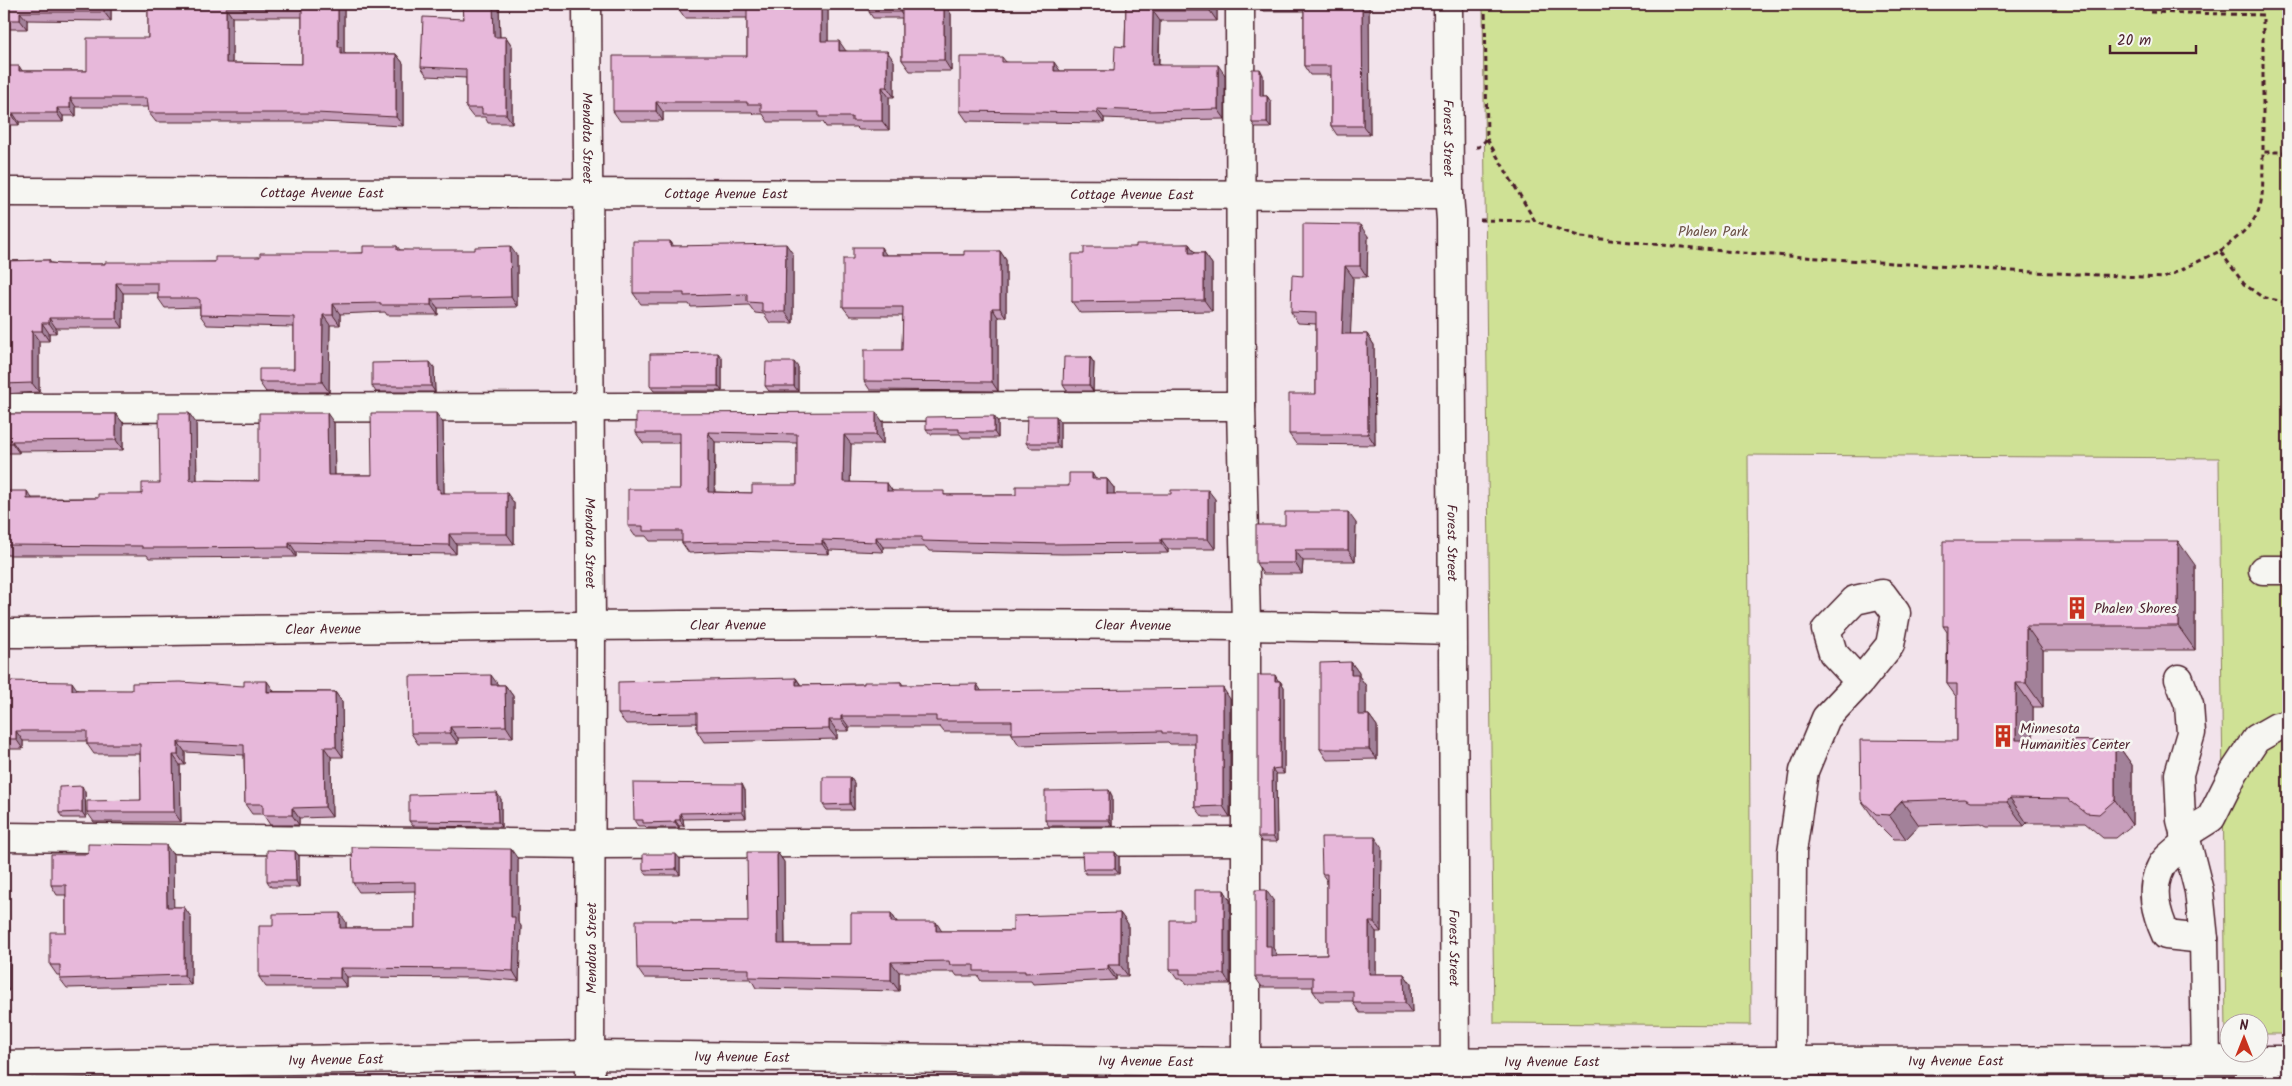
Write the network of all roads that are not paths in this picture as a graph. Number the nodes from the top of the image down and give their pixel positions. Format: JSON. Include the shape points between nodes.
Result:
{"nodes":[{"id":1,"x":587,"y":4,"type":"edge"},
{"id":2,"x":1240,"y":4,"type":"edge"},
{"id":3,"x":1448,"y":4,"type":"edge"},
{"id":4,"x":4,"y":192,"type":"edge"},
{"id":5,"x":587,"y":194,"type":"junction"},
{"id":6,"x":1241,"y":195,"type":"junction"},
{"id":7,"x":1450,"y":207,"type":"junction"},
{"id":8,"x":1241,"y":406,"type":"junction"},
{"id":9,"x":589,"y":407,"type":"junction"},
{"id":10,"x":4,"y":408,"type":"edge"},
{"id":11,"x":1246,"y":624,"type":"junction"},
{"id":12,"x":591,"y":626,"type":"junction"},
{"id":13,"x":1452,"y":630,"type":"junction"},
{"id":14,"x":4,"y":633,"type":"edge"},
{"id":15,"x":2178,"y":679,"type":"dead end"},
{"id":16,"x":1860,"y":682,"type":"dead end"},
{"id":17,"x":2288,"y":725,"type":"edge"},
{"id":18,"x":4,"y":838,"type":"edge"},
{"id":19,"x":2185,"y":839,"type":"junction"},
{"id":20,"x":1245,"y":841,"type":"junction"},
{"id":21,"x":591,"y":844,"type":"junction"},
{"id":22,"x":2204,"y":939,"type":"junction"},
{"id":23,"x":591,"y":1055,"type":"junction"},
{"id":24,"x":2206,"y":1060,"type":"junction"},
{"id":25,"x":2288,"y":1060,"type":"edge"},
{"id":26,"x":1246,"y":1062,"type":"junction"},
{"id":27,"x":1791,"y":1062,"type":"junction"},
{"id":28,"x":4,"y":1065,"type":"edge"},
{"id":29,"x":1912,"y":1071,"type":"edge"},
{"id":30,"x":1455,"y":1072,"type":"edge"},
{"id":31,"x":590,"y":1082,"type":"edge"}],
"edges":[{"from":1,"to":5,"type":"street","name":"Mendota Street"},
{"from":2,"to":6,"type":"street"},
{"from":3,"to":7,"type":"street","name":"Forest Street"},
{"from":4,"to":5,"type":"street","name":"Cottage Avenue East"},
{"from":5,"to":6,"type":"street","name":"Cottage Avenue East"},
{"from":5,"to":9,"type":"street","name":"Mendota Street"},
{"from":6,"to":7,"type":"street","name":"Cottage Avenue East"},
{"from":6,"to":8,"type":"street"},
{"from":7,"to":13,"type":"street","name":"Forest Street"},
{"from":8,"to":9,"type":"street"},
{"from":8,"to":11,"type":"street"},
{"from":9,"to":10,"type":"street"},
{"from":9,"to":12,"type":"street","name":"Mendota Street"},
{"from":11,"to":12,"type":"street","name":"Clear Avenue"},
{"from":11,"to":13,"type":"street","name":"Clear Avenue"},
{"from":11,"to":20,"type":"street"},
{"from":12,"to":14,"type":"street","name":"Clear Avenue"},
{"from":12,"to":21,"type":"street","name":"Mendota Street"},
{"from":13,"to":30,"type":"street","name":"Forest Street"},
{"from":15,"to":19,"type":"street","via":[[2190,705],[2191,733],[2179,774]]},
{"from":16,"to":27,"type":"street","via":[[1826,718],[1804,771],[1792,852]]},
{"from":17,"to":19,"type":"street","via":[[2277,727],[2256,739],[2234,772],[2211,818]]},
{"from":18,"to":21,"type":"street"},
{"from":19,"to":22,"type":"street","via":[[2199,891]]},
{"from":19,"to":22,"type":"street","via":[[2161,865],[2155,883],[2155,910],[2166,935]]},
{"from":20,"to":21,"type":"street"},
{"from":20,"to":26,"type":"street"},
{"from":21,"to":23,"type":"street","name":"Mendota Street"},
{"from":22,"to":24,"type":"street"},
{"from":23,"to":26,"type":"street","name":"Ivy Avenue East"},
{"from":23,"to":28,"type":"street","name":"Ivy Avenue East"},
{"from":23,"to":31,"type":"street","name":"Mendota Street"},
{"from":24,"to":25,"type":"street","name":"Ivy Avenue East"},
{"from":24,"to":29,"type":"street","name":"Ivy Avenue East"},
{"from":26,"to":30,"type":"street","name":"Ivy Avenue East"},
{"from":27,"to":29,"type":"street","name":"Ivy Avenue East"},
{"from":27,"to":30,"type":"street","name":"Ivy Avenue East"}]}
